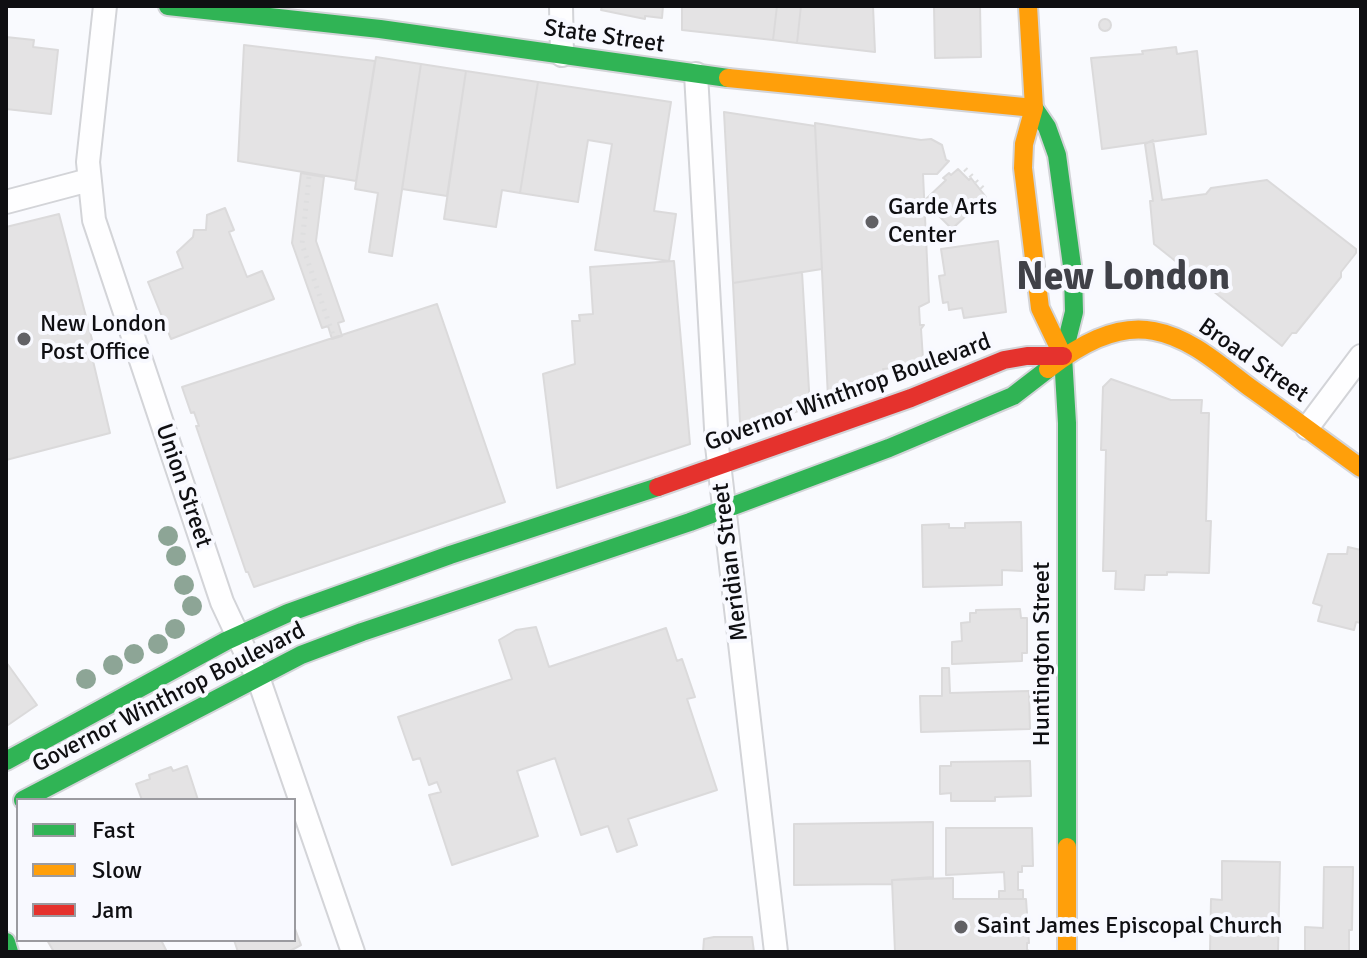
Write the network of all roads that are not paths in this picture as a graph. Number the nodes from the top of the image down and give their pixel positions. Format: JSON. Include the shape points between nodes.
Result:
{"nodes":[{"id":1,"x":105,"y":6,"type":"edge"},
{"id":2,"x":168,"y":6,"type":"edge"},
{"id":3,"x":561,"y":6,"type":"edge"},
{"id":4,"x":1028,"y":6,"type":"edge"},
{"id":5,"x":562,"y":55,"type":"junction"},
{"id":6,"x":696,"y":74,"type":"junction"},
{"id":7,"x":1034,"y":108,"type":"junction"},
{"id":8,"x":89,"y":180,"type":"junction"},
{"id":9,"x":6,"y":202,"type":"edge"},
{"id":10,"x":1063,"y":356,"type":"junction"},
{"id":11,"x":1361,"y":356,"type":"edge"},
{"id":12,"x":1307,"y":428,"type":"junction"},
{"id":13,"x":720,"y":467,"type":"junction"},
{"id":14,"x":1361,"y":468,"type":"edge"},
{"id":15,"x":724,"y":510,"type":"junction"},
{"id":16,"x":237,"y":635,"type":"junction"},
{"id":17,"x":257,"y":677,"type":"junction"},
{"id":18,"x":6,"y":761,"type":"edge"},
{"id":19,"x":26,"y":798,"type":"edge"},
{"id":20,"x":6,"y":942,"type":"edge"},
{"id":21,"x":9,"y":952,"type":"edge"},
{"id":22,"x":353,"y":952,"type":"edge"},
{"id":23,"x":776,"y":952,"type":"edge"},
{"id":24,"x":1067,"y":952,"type":"edge"}],
"edges":[{"from":1,"to":8,"type":"street","name":"Union Street"},
{"from":2,"to":5,"type":"main road","name":"State Street"},
{"from":3,"to":5,"type":"street"},
{"from":4,"to":7,"type":"main road","name":"Huntington Street"},
{"from":5,"to":6,"type":"main road","name":"State Street"},
{"from":6,"to":7,"type":"main road","name":"State Street"},
{"from":6,"to":13,"type":"street","name":"Meridian Street"},
{"from":7,"to":10,"type":"main road","name":"Huntington Street","via":[[1023,152],[1026,197],[1040,308]]},
{"from":7,"to":10,"type":"main road","name":"Huntington Street","via":[[1057,155],[1073,273],[1074,312]]},
{"from":8,"to":9,"type":"street"},
{"from":8,"to":16,"type":"street","name":"Union Street","via":[[103,251]]},
{"from":10,"to":12,"type":"main road","name":"Broad Street","via":[[1122,331],[1159,331],[1201,350]]},
{"from":10,"to":13,"type":"main road","name":"Governor Winthrop Boulevard","via":[[1004,360]]},
{"from":10,"to":15,"type":"main road","name":"Governor Winthrop Boulevard","via":[[1002,402]]},
{"from":10,"to":24,"type":"main road","name":"Huntington Street"},
{"from":11,"to":12,"type":"street"},
{"from":12,"to":14,"type":"main road","name":"Broad Street"},
{"from":13,"to":15,"type":"street","name":"Meridian Street"},
{"from":13,"to":16,"type":"main road","name":"Governor Winthrop Boulevard","via":[[351,590]]},
{"from":15,"to":17,"type":"main road","name":"Governor Winthrop Boulevard","via":[[352,635]]},
{"from":15,"to":23,"type":"street","name":"Meridian Street"},
{"from":16,"to":17,"type":"street","name":"Union Street"},
{"from":16,"to":18,"type":"main road","name":"Governor Winthrop Boulevard"},
{"from":17,"to":19,"type":"main road","name":"Governor Winthrop Boulevard"},
{"from":17,"to":22,"type":"street","name":"Union Street"},
{"from":20,"to":21,"type":"main road"}]}
